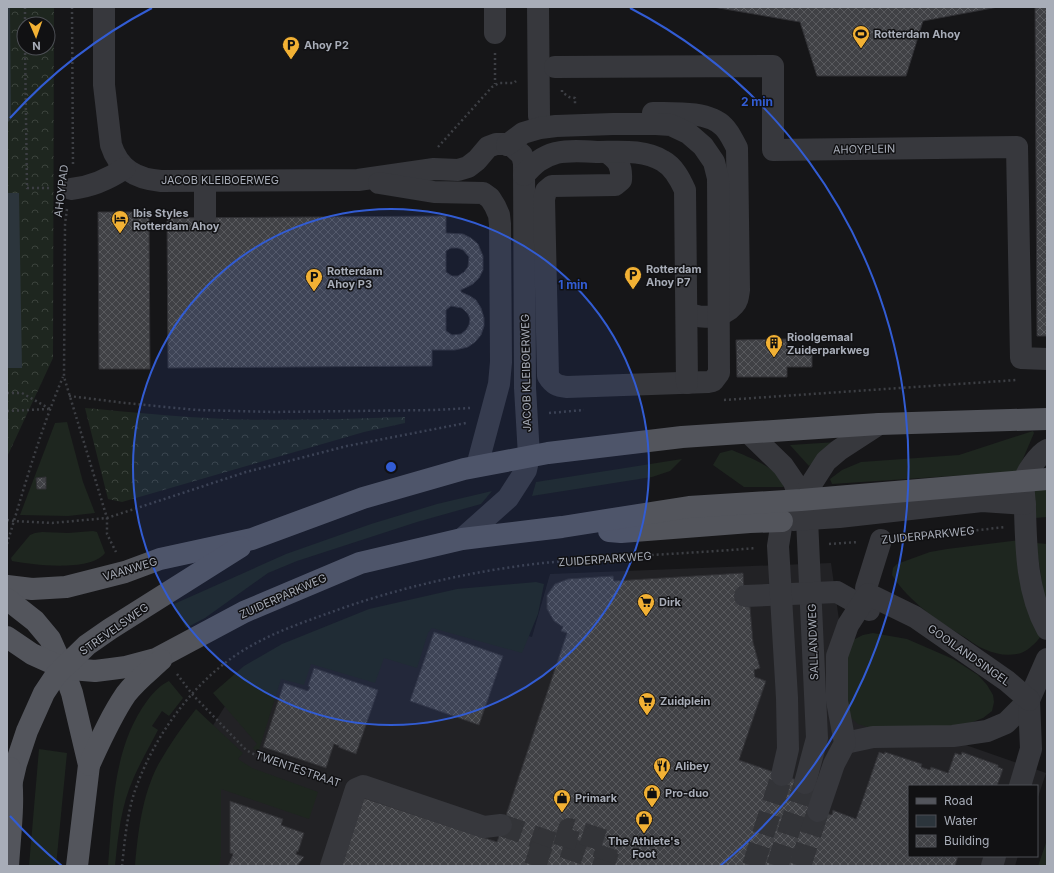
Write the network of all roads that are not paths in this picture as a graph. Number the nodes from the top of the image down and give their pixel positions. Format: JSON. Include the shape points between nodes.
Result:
{"nodes":[{"id":1,"x":104,"y":7,"type":"edge"},
{"id":2,"x":495,"y":7,"type":"edge"},
{"id":3,"x":538,"y":7,"type":"edge"},
{"id":4,"x":495,"y":33,"type":"road end"},
{"id":5,"x":544,"y":61,"type":"junction"},
{"id":6,"x":539,"y":116,"type":"junction"},
{"id":7,"x":634,"y":124,"type":"junction"},
{"id":8,"x":503,"y":144,"type":"junction"},
{"id":9,"x":616,"y":152,"type":"junction"},
{"id":10,"x":125,"y":168,"type":"junction"},
{"id":11,"x":524,"y":178,"type":"junction"},
{"id":12,"x":358,"y":180,"type":"junction"},
{"id":13,"x":205,"y":181,"type":"junction"},
{"id":14,"x":71,"y":189,"type":"road end"},
{"id":15,"x":483,"y":193,"type":"junction"},
{"id":16,"x":205,"y":217,"type":"dead end"},
{"id":17,"x":687,"y":312,"type":"junction"},
{"id":18,"x":719,"y":314,"type":"junction"},
{"id":19,"x":1047,"y":359,"type":"edge"},
{"id":20,"x":688,"y":383,"type":"junction"},
{"id":21,"x":1047,"y":419,"type":"edge"},
{"id":22,"x":879,"y":424,"type":"junction"},
{"id":23,"x":749,"y":432,"type":"junction"},
{"id":24,"x":1047,"y":450,"type":"edge"},
{"id":25,"x":529,"y":456,"type":"junction"},
{"id":26,"x":477,"y":466,"type":"junction"},
{"id":27,"x":1024,"y":480,"type":"junction"},
{"id":28,"x":1047,"y":480,"type":"edge"},
{"id":29,"x":982,"y":501,"type":"junction"},
{"id":30,"x":804,"y":510,"type":"junction"},
{"id":31,"x":1025,"y":515,"type":"junction"},
{"id":32,"x":782,"y":521,"type":"junction"},
{"id":33,"x":562,"y":527,"type":"junction"},
{"id":34,"x":252,"y":539,"type":"junction"},
{"id":35,"x":462,"y":539,"type":"junction"},
{"id":36,"x":881,"y":540,"type":"road end"},
{"id":37,"x":7,"y":586,"type":"edge"},
{"id":38,"x":744,"y":596,"type":"dead end"},
{"id":39,"x":7,"y":599,"type":"edge"},
{"id":40,"x":869,"y":600,"type":"junction"},
{"id":41,"x":1047,"y":629,"type":"edge"},
{"id":42,"x":7,"y":637,"type":"edge"},
{"id":43,"x":168,"y":654,"type":"junction"},
{"id":44,"x":1047,"y":659,"type":"edge"},
{"id":45,"x":63,"y":668,"type":"junction"},
{"id":46,"x":1029,"y":700,"type":"junction"},
{"id":47,"x":845,"y":743,"type":"junction"},
{"id":48,"x":7,"y":755,"type":"edge"},
{"id":49,"x":89,"y":765,"type":"junction"},
{"id":50,"x":782,"y":775,"type":"tunnel mouth"},
{"id":51,"x":12,"y":781,"type":"junction"},
{"id":52,"x":805,"y":783,"type":"tunnel mouth"},
{"id":53,"x":1020,"y":785,"type":"edge"},
{"id":54,"x":818,"y":811,"type":"tunnel mouth"},
{"id":55,"x":501,"y":825,"type":"tunnel mouth"},
{"id":56,"x":8,"y":866,"type":"edge"},
{"id":57,"x":77,"y":866,"type":"edge"},
{"id":58,"x":331,"y":866,"type":"edge"}],
"edges":[{"from":1,"to":10,"type":"street","name":"JACOB KLEIBOERWEG","via":[[104,85],[111,145]]},
{"from":2,"to":4,"type":"street"},
{"from":3,"to":5,"type":"street"},
{"from":5,"to":6,"type":"street"},
{"from":5,"to":19,"type":"street","name":"AHOYPLEIN","via":[[772,66],[774,150],[1018,147],[1021,358]]},
{"from":6,"to":8,"type":"street","via":[[517,124],[508,132]]},
{"from":6,"to":18,"type":"street","via":[[682,113],[712,119],[724,127],[737,148],[739,290],[744,301]]},
{"from":7,"to":8,"type":"street","via":[[540,128],[523,133]]},
{"from":7,"to":9,"type":"street","via":[[637,129],[635,146]]},
{"from":7,"to":18,"type":"street","via":[[671,125],[688,133],[703,146],[714,162],[718,178]]},
{"from":8,"to":11,"type":"street","name":"JACOB KLEIBOERWEG","via":[[512,146],[522,155]]},
{"from":8,"to":12,"type":"street","name":"JACOB KLEIBOERWEG","via":[[488,147],[468,167],[458,170],[434,170]]},
{"from":9,"to":11,"type":"street","via":[[557,153],[538,160]]},
{"from":9,"to":17,"type":"street","via":[[649,155],[665,161],[678,174],[685,190]]},
{"from":9,"to":20,"type":"street","via":[[613,156],[622,172],[621,180],[615,185],[552,186],[546,191],[544,199],[548,376],[557,386],[566,387]]},
{"from":10,"to":13,"type":"street","name":"JACOB KLEIBOERWEG","via":[[150,180]]},
{"from":10,"to":14,"type":"street","via":[[106,179]]},
{"from":11,"to":15,"type":"street","name":"JACOB KLEIBOERWEG","via":[[514,191],[507,194]]},
{"from":11,"to":25,"type":"street","name":"JACOB KLEIBOERWEG","via":[[525,388]]},
{"from":12,"to":13,"type":"street","name":"JACOB KLEIBOERWEG"},
{"from":12,"to":15,"type":"street","name":"JACOB KLEIBOERWEG","via":[[434,192]]},
{"from":13,"to":16,"type":"street"},
{"from":15,"to":26,"type":"street","via":[[495,206],[500,224],[501,362],[494,406]]},
{"from":17,"to":18,"type":"street","via":[[698,317]]},
{"from":17,"to":20,"type":"street"},
{"from":18,"to":20,"type":"street","via":[[719,373],[708,382]]},
{"from":21,"to":22,"type":"main road"},
{"from":22,"to":23,"type":"main road"},
{"from":22,"to":30,"type":"street","via":[[826,461]]},
{"from":23,"to":25,"type":"main road","via":[[682,437]]},
{"from":23,"to":30,"type":"street","name":"SALLANDWEG","via":[[783,466],[794,482]]},
{"from":24,"to":27,"type":"street","via":[[1032,466]]},
{"from":25,"to":26,"type":"main road"},
{"from":25,"to":35,"type":"street","name":"JACOB KLEIBOERWEG","via":[[526,470],[508,498]]},
{"from":26,"to":34,"type":"main road","via":[[363,498]]},
{"from":27,"to":28,"type":"main road","name":"ZUIDERPARKWEG"},
{"from":27,"to":29,"type":"street","name":"ZUIDERPARKWEG"},
{"from":27,"to":30,"type":"main road","name":"ZUIDERPARKWEG"},
{"from":27,"to":31,"type":"street"},
{"from":29,"to":30,"type":"street","name":"ZUIDERPARKWEG","via":[[863,514]]},
{"from":29,"to":31,"type":"street","name":"ZUIDERPARKWEG"},
{"from":30,"to":32,"type":"street"},
{"from":30,"to":33,"type":"main road","name":"ZUIDERPARKWEG","via":[[689,507]]},
{"from":30,"to":52,"type":"street","name":"SALLANDWEG","via":[[810,545],[817,738]]},
{"from":31,"to":41,"type":"street","via":[[1029,575],[1035,600]]},
{"from":32,"to":33,"type":"main road","via":[[621,532]]},
{"from":32,"to":50,"type":"street","via":[[778,546],[788,749]]},
{"from":33,"to":35,"type":"main road","name":"ZUIDERPARKWEG"},
{"from":34,"to":37,"type":"main road","name":"VAANWEG","via":[[160,559],[125,572],[66,587],[32,589]]},
{"from":34,"to":45,"type":"main road","name":"STREVELSWEG","via":[[110,629]]},
{"from":35,"to":43,"type":"main road","name":"ZUIDERPARKWEG","via":[[360,563],[244,612]]},
{"from":36,"to":40,"type":"street","via":[[866,588]]},
{"from":38,"to":40,"type":"street","name":"GOOILANDSINGEL","via":[[837,592]]},
{"from":39,"to":45,"type":"main road","via":[[43,630],[50,639]]},
{"from":40,"to":46,"type":"street","name":"GOOILANDSINGEL","via":[[915,617],[1007,681]]},
{"from":40,"to":47,"type":"street","name":"SALLANDWEG","via":[[848,625],[837,656],[837,701]]},
{"from":42,"to":45,"type":"main road","name":"ZUIDERPARKWEG","via":[[32,654]]},
{"from":43,"to":45,"type":"main road","name":"ZUIDERPARKWEG","via":[[111,670]]},
{"from":43,"to":49,"type":"main road","name":"ZUIDERPARKWEG","via":[[126,694]]},
{"from":44,"to":46,"type":"street"},
{"from":45,"to":49,"type":"main road","via":[[79,719]]},
{"from":45,"to":51,"type":"main road","name":"STREVELSWEG","via":[[51,681],[32,718]]},
{"from":46,"to":47,"type":"street","via":[[1006,723],[987,731],[953,736],[873,737]]},
{"from":46,"to":53,"type":"street","via":[[1031,749]]},
{"from":47,"to":54,"type":"street","via":[[834,764]]},
{"from":48,"to":51,"type":"main road","name":"STREVELSWEG"},
{"from":49,"to":57,"type":"main road"},
{"from":51,"to":56,"type":"main road","name":"STREVELSWEG"},
{"from":55,"to":58,"type":"street","via":[[484,826],[363,786],[356,789]]}]}
